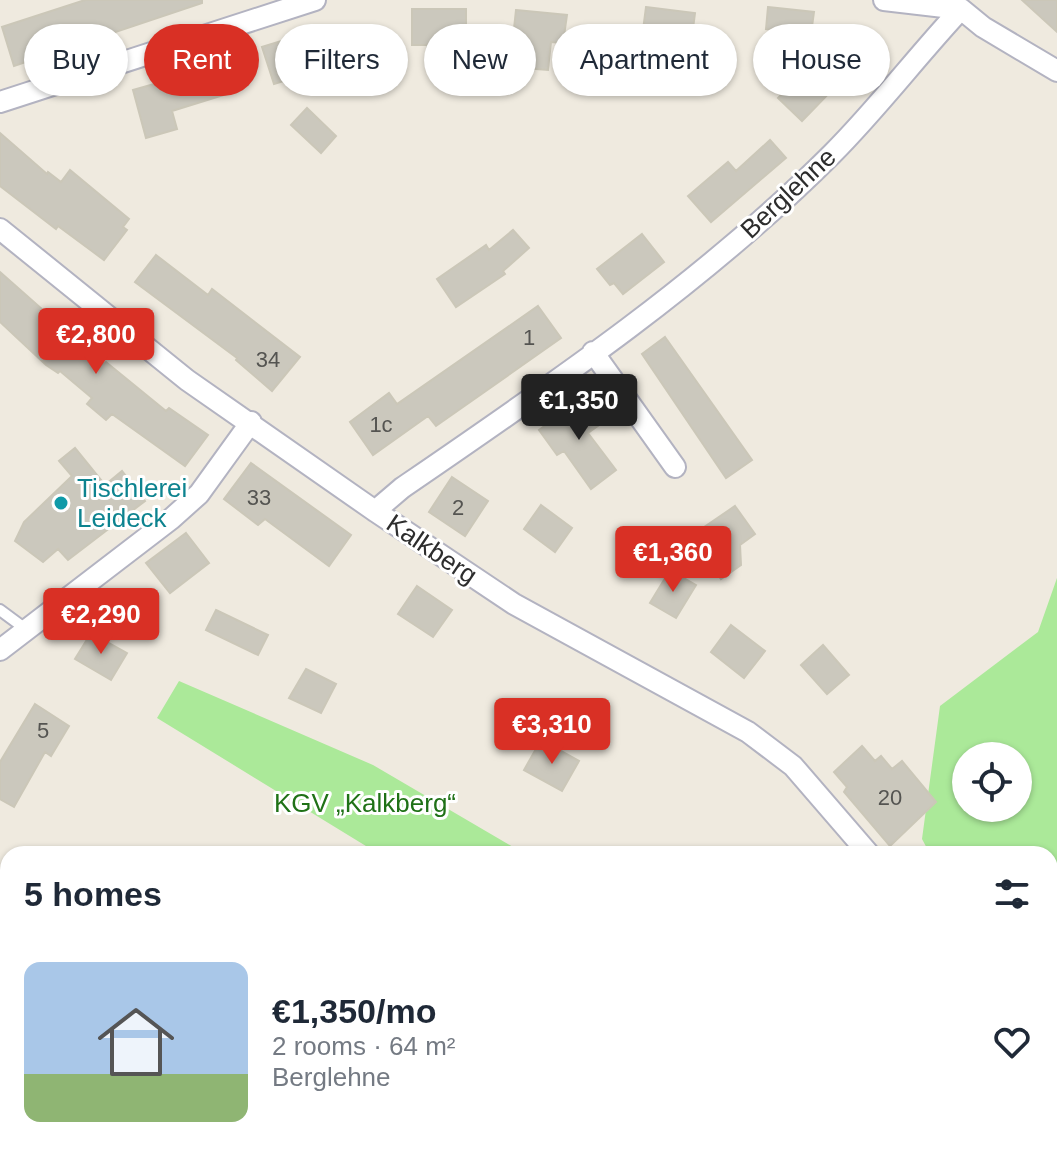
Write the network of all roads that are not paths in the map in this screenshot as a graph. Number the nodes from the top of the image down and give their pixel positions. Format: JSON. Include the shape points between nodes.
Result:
{"nodes":[{"id":1,"x":315,"y":0,"type":"edge"},
{"id":2,"x":884,"y":0,"type":"edge"},
{"id":3,"x":910,"y":2,"type":"edge"},
{"id":4,"x":962,"y":4,"type":"edge"},
{"id":5,"x":1057,"y":71,"type":"edge"},
{"id":6,"x":0,"y":102,"type":"edge"},
{"id":7,"x":0,"y":229,"type":"edge"},
{"id":8,"x":593,"y":352,"type":"junction"},
{"id":9,"x":251,"y":422,"type":"junction"},
{"id":10,"x":675,"y":467,"type":"dead end"},
{"id":11,"x":375,"y":511,"type":"junction"},
{"id":12,"x":0,"y":610,"type":"edge"},
{"id":13,"x":27,"y":630,"type":"junction"},
{"id":14,"x":0,"y":650,"type":"edge"},
{"id":15,"x":862,"y":846,"type":"edge"}],
"edges":[{"from":1,"to":6,"type":"street"},
{"from":2,"to":3,"type":"street"},
{"from":3,"to":4,"type":"street"},
{"from":4,"to":5,"type":"street","via":[[983,27]]},
{"from":4,"to":8,"type":"street","name":"Berglehne","via":[[885,99],[831,155],[709,264]]},
{"from":7,"to":9,"type":"street","name":"Kalkberg","via":[[187,380]]},
{"from":8,"to":10,"type":"street"},
{"from":8,"to":11,"type":"street","name":"Berglehne"},
{"from":9,"to":11,"type":"street","name":"Kalkberg"},
{"from":9,"to":13,"type":"street","via":[[199,494]]},
{"from":11,"to":15,"type":"street","name":"Kalkberg","via":[[514,604],[748,732],[793,766]]},
{"from":12,"to":13,"type":"lane"},
{"from":13,"to":14,"type":"street"}]}
